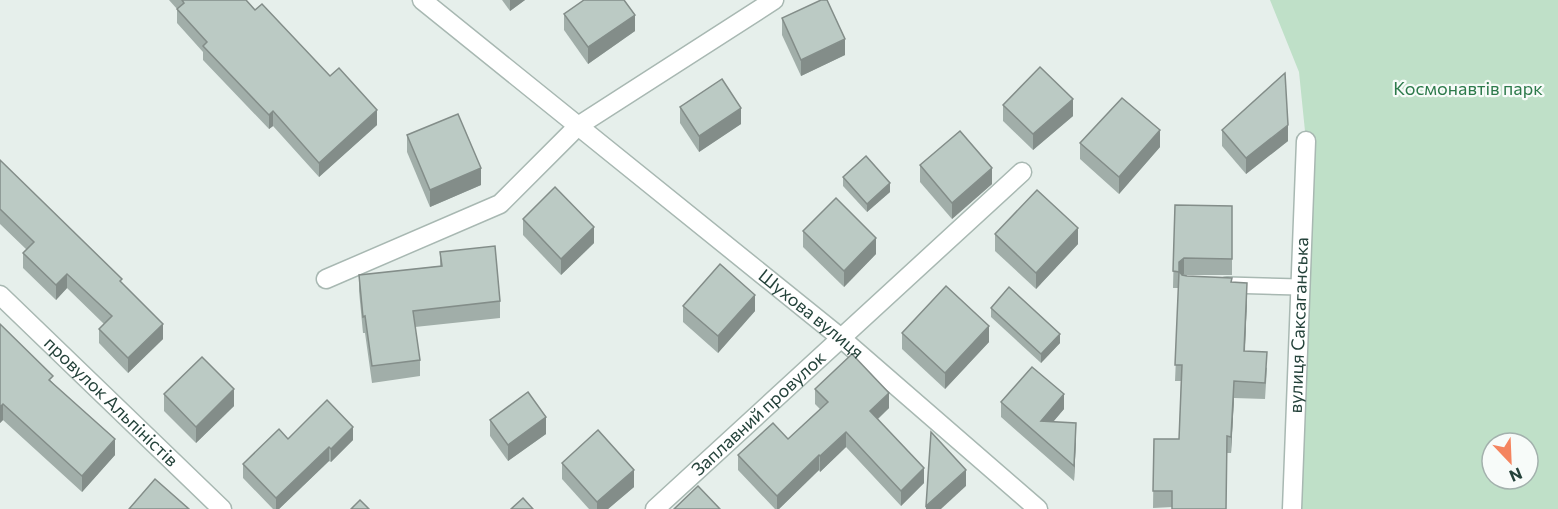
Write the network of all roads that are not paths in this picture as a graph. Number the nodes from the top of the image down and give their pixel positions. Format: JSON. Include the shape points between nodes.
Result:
{"nodes":[{"id":1,"x":422,"y":0,"type":"edge"},
{"id":2,"x":774,"y":0,"type":"edge"},
{"id":3,"x":578,"y":126,"type":"junction"},
{"id":4,"x":1305,"y":141,"type":"dead end"},
{"id":5,"x":1022,"y":172,"type":"dead end"},
{"id":6,"x":327,"y":279,"type":"dead end"},
{"id":7,"x":1210,"y":284,"type":"edge"},
{"id":8,"x":1299,"y":287,"type":"junction"},
{"id":9,"x":0,"y":295,"type":"edge"},
{"id":10,"x":841,"y":338,"type":"junction"},
{"id":11,"x":222,"y":509,"type":"edge"},
{"id":12,"x":656,"y":509,"type":"edge"},
{"id":13,"x":1038,"y":509,"type":"edge"},
{"id":14,"x":1292,"y":509,"type":"edge"}],
"edges":[{"from":1,"to":3,"type":"street","name":"Шухова вулиця"},
{"from":2,"to":3,"type":"street"},
{"from":3,"to":6,"type":"street","via":[[500,204]]},
{"from":3,"to":10,"type":"street","name":"Шухова вулиця"},
{"from":4,"to":8,"type":"street","name":"вулиця Саксаганська"},
{"from":5,"to":10,"type":"street","name":"Заплавний провулок"},
{"from":7,"to":8,"type":"lane"},
{"from":8,"to":14,"type":"street","name":"вулиця Саксаганська"},
{"from":9,"to":11,"type":"street","name":"провулок Альпіністів"},
{"from":10,"to":12,"type":"street","name":"Заплавний провулок"},
{"from":10,"to":13,"type":"street","name":"Шухова вулиця"}]}
